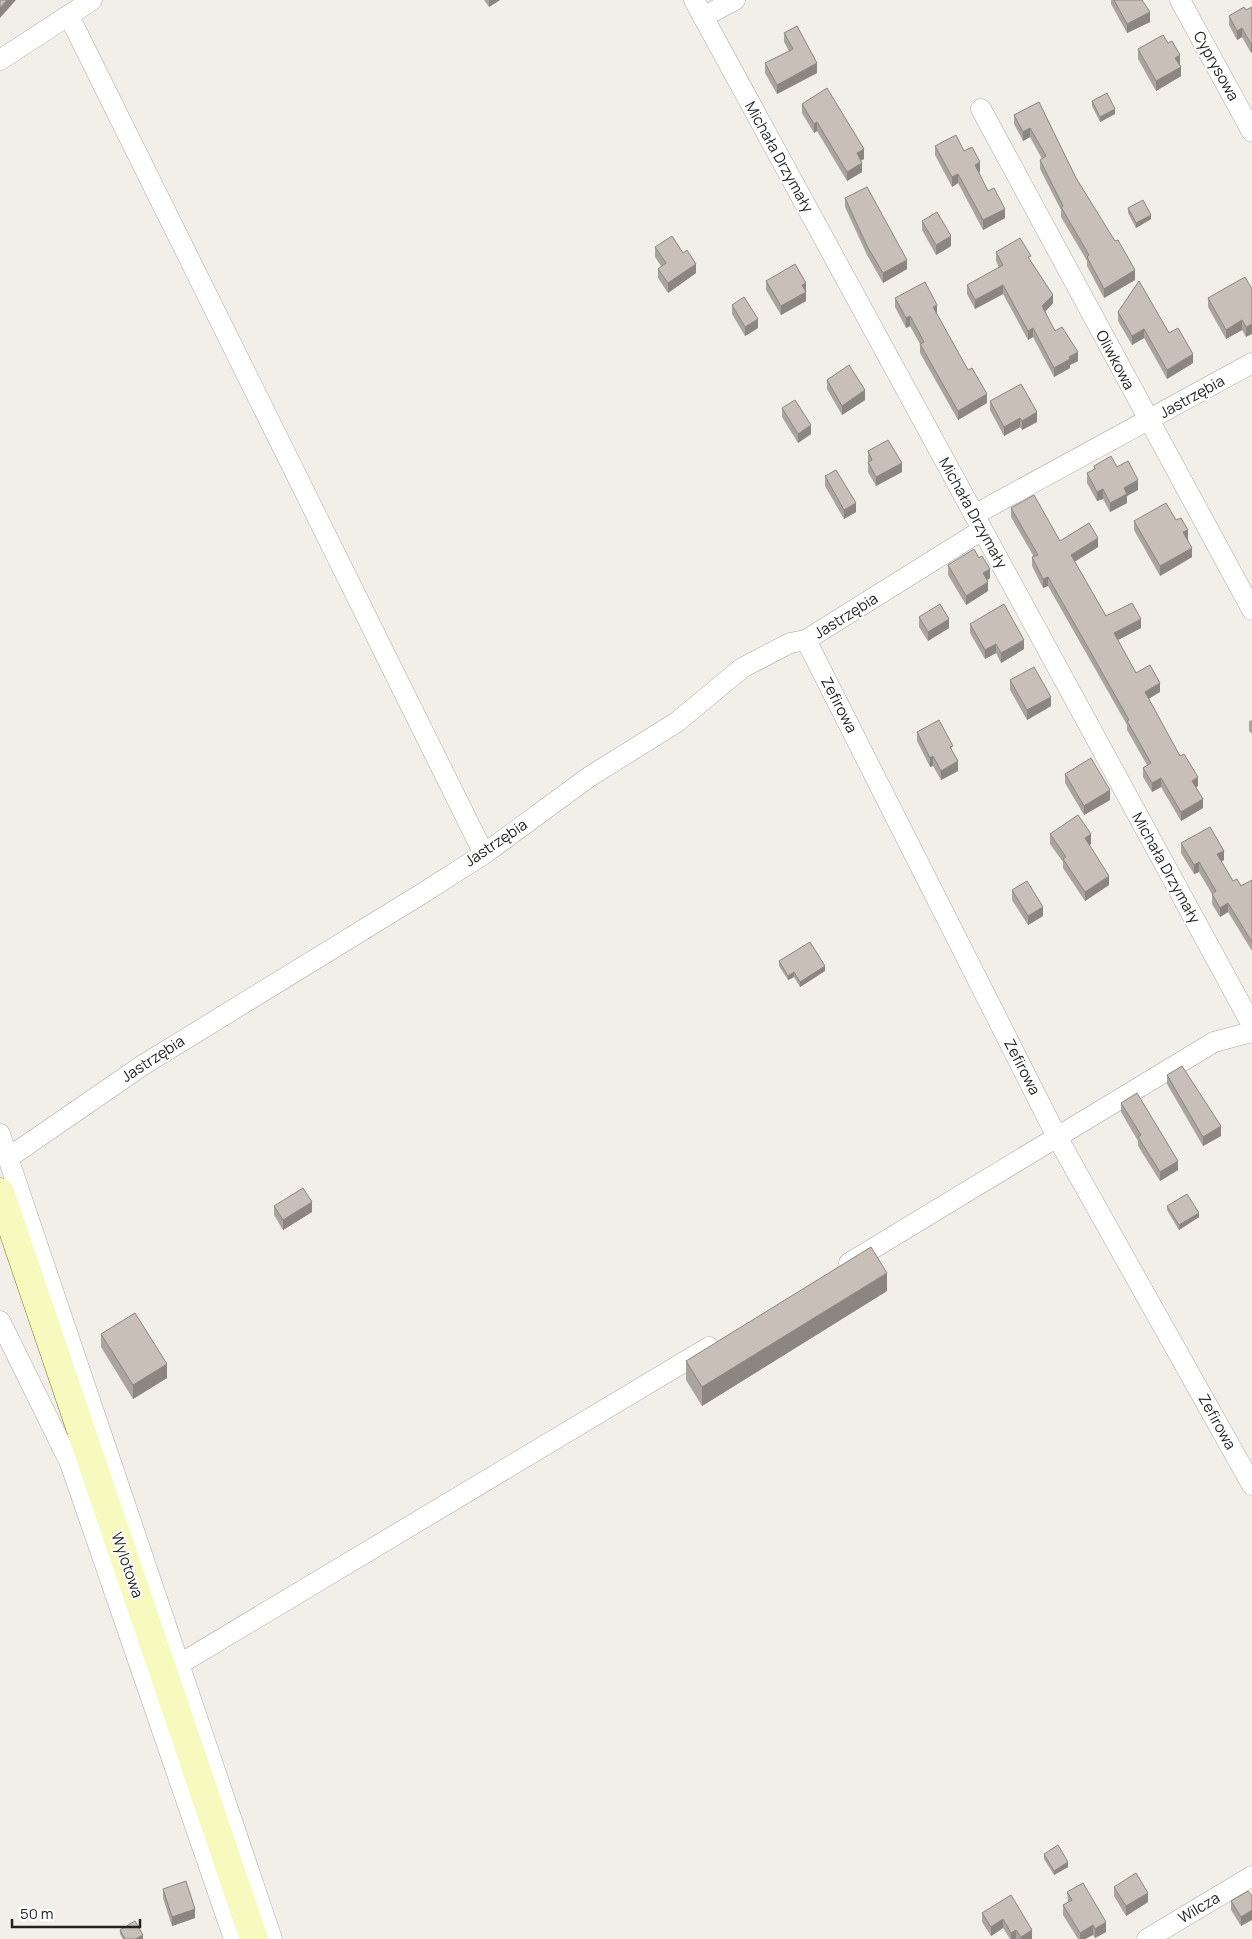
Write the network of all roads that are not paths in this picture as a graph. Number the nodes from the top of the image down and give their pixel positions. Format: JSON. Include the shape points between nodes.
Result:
{"nodes":[{"id":1,"x":92,"y":0,"type":"edge"},
{"id":2,"x":735,"y":0,"type":"edge"},
{"id":3,"x":1180,"y":0,"type":"edge"},
{"id":4,"x":699,"y":8,"type":"edge"},
{"id":5,"x":69,"y":16,"type":"junction"},
{"id":6,"x":0,"y":60,"type":"edge"},
{"id":7,"x":981,"y":109,"type":"dead end"},
{"id":8,"x":1252,"y":132,"type":"edge"},
{"id":9,"x":1252,"y":363,"type":"edge"},
{"id":10,"x":1148,"y":421,"type":"junction"},
{"id":11,"x":978,"y":523,"type":"junction"},
{"id":12,"x":1252,"y":610,"type":"edge"},
{"id":13,"x":806,"y":640,"type":"junction"},
{"id":14,"x":484,"y":854,"type":"junction"},
{"id":15,"x":1252,"y":1025,"type":"edge"},
{"id":16,"x":1252,"y":1032,"type":"edge"},
{"id":17,"x":0,"y":1134,"type":"edge"},
{"id":18,"x":1057,"y":1136,"type":"junction"},
{"id":19,"x":8,"y":1158,"type":"junction"},
{"id":20,"x":0,"y":1192,"type":"edge"},
{"id":21,"x":835,"y":1271,"type":"edge"},
{"id":22,"x":0,"y":1320,"type":"edge"},
{"id":23,"x":724,"y":1339,"type":"edge"},
{"id":24,"x":1252,"y":1485,"type":"edge"},
{"id":25,"x":178,"y":1665,"type":"junction"},
{"id":26,"x":1252,"y":1876,"type":"edge"},
{"id":27,"x":234,"y":1939,"type":"edge"},
{"id":28,"x":254,"y":1939,"type":"edge"},
{"id":29,"x":272,"y":1939,"type":"edge"},
{"id":30,"x":1146,"y":1939,"type":"edge"}],
"edges":[{"from":1,"to":5,"type":"street"},
{"from":2,"to":4,"type":"street"},
{"from":3,"to":8,"type":"street","name":"Cyprysowa"},
{"from":4,"to":11,"type":"street","name":"Michała Drzymały"},
{"from":5,"to":6,"type":"street"},
{"from":5,"to":14,"type":"street"},
{"from":7,"to":10,"type":"street","name":"Oliwkowa"},
{"from":9,"to":10,"type":"street","name":"Jastrzębia"},
{"from":10,"to":11,"type":"street","name":"Jastrzębia"},
{"from":10,"to":12,"type":"street","name":"Oliwkowa"},
{"from":11,"to":13,"type":"street","name":"Jastrzębia"},
{"from":11,"to":15,"type":"street","name":"Michała Drzymały"},
{"from":13,"to":14,"type":"street","name":"Jastrzębia","via":[[790,642],[742,668],[678,722],[589,777]]},
{"from":13,"to":18,"type":"street","name":"Zefirowa"},
{"from":14,"to":19,"type":"street","name":"Jastrzębia","via":[[143,1065]]},
{"from":16,"to":18,"type":"street","via":[[1214,1042]]},
{"from":17,"to":19,"type":"street","name":"Wylotowa"},
{"from":18,"to":21,"type":"street"},
{"from":18,"to":24,"type":"street","name":"Zefirowa"},
{"from":19,"to":25,"type":"street","name":"Wylotowa"},
{"from":20,"to":28,"type":"street","name":"Wylotowa"},
{"from":22,"to":27,"type":"street","name":"Wylotowa","via":[[70,1463]]},
{"from":23,"to":25,"type":"street"},
{"from":25,"to":29,"type":"street","name":"Wylotowa"},
{"from":26,"to":30,"type":"street","name":"Wilcza"}]}
